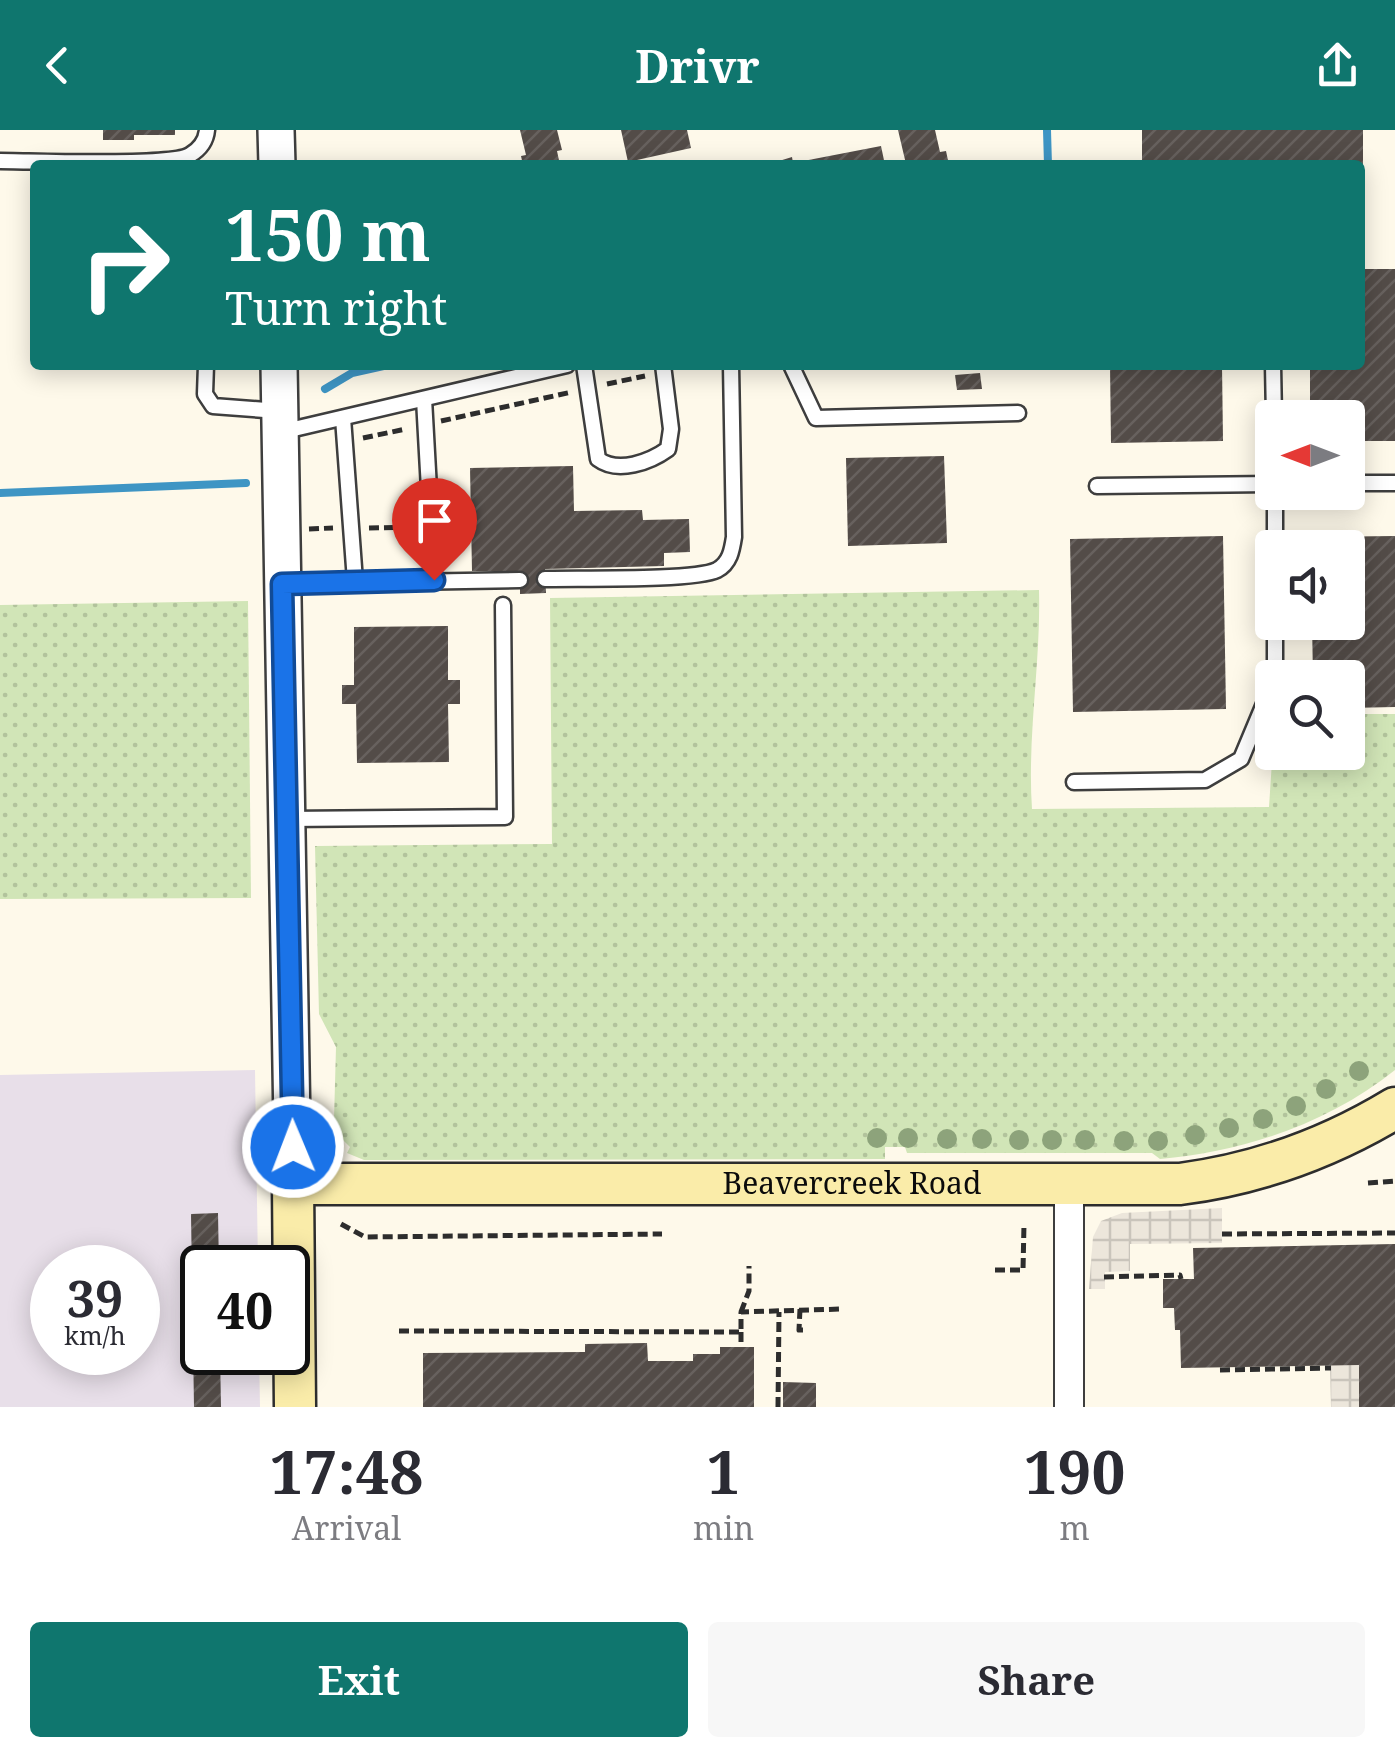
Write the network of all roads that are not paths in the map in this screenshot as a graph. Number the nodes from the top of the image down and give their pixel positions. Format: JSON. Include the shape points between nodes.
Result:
{"nodes":[{"id":1,"x":207,"y":130,"type":"edge"},
{"id":2,"x":276,"y":130,"type":"edge"},
{"id":3,"x":140,"y":160,"type":"edge"},
{"id":4,"x":276,"y":160,"type":"edge"},
{"id":5,"x":0,"y":161,"type":"edge"},
{"id":6,"x":30,"y":161,"type":"edge"},
{"id":7,"x":206,"y":370,"type":"edge"},
{"id":8,"x":280,"y":370,"type":"edge"},
{"id":9,"x":546,"y":370,"type":"edge"},
{"id":10,"x":585,"y":370,"type":"edge"},
{"id":11,"x":663,"y":370,"type":"edge"},
{"id":12,"x":731,"y":370,"type":"edge"},
{"id":13,"x":793,"y":370,"type":"edge"},
{"id":14,"x":1273,"y":370,"type":"edge"},
{"id":15,"x":424,"y":399,"type":"junction"},
{"id":16,"x":1274,"y":400,"type":"edge"},
{"id":17,"x":1018,"y":413,"type":"dead end"},
{"id":18,"x":343,"y":418,"type":"junction"},
{"id":19,"x":280,"y":422,"type":"junction"},
{"id":20,"x":1395,"y":483,"type":"edge"},
{"id":21,"x":1255,"y":484,"type":"edge"},
{"id":22,"x":1365,"y":484,"type":"edge"},
{"id":23,"x":1096,"y":486,"type":"dead end"},
{"id":24,"x":434,"y":580,"type":"junction"},
{"id":25,"x":520,"y":580,"type":"dead end"},
{"id":26,"x":545,"y":580,"type":"dead end"},
{"id":27,"x":355,"y":581,"type":"junction"},
{"id":28,"x":282,"y":584,"type":"junction"},
{"id":29,"x":503,"y":605,"type":"dead end"},
{"id":30,"x":1255,"y":726,"type":"edge"},
{"id":31,"x":1074,"y":782,"type":"dead end"},
{"id":32,"x":287,"y":819,"type":"junction"},
{"id":33,"x":1395,"y":1108,"type":"edge"},
{"id":34,"x":293,"y":1184,"type":"junction"},
{"id":35,"x":1069,"y":1186,"type":"junction"},
{"id":36,"x":295,"y":1407,"type":"edge"},
{"id":37,"x":1069,"y":1407,"type":"edge"}],
"edges":[{"from":1,"to":3,"type":"lane","via":[[206,141],[188,157]]},
{"from":2,"to":4,"type":"street"},
{"from":5,"to":6,"type":"lane"},
{"from":7,"to":19,"type":"lane","via":[[205,394],[213,406]]},
{"from":8,"to":19,"type":"street"},
{"from":9,"to":15,"type":"lane"},
{"from":10,"to":11,"type":"lane","via":[[598,459],[616,466],[645,462],[668,449]]},
{"from":12,"to":26,"type":"lane","via":[[731,557],[716,570],[690,575]]},
{"from":13,"to":17,"type":"lane","via":[[816,418]]},
{"from":14,"to":16,"type":"lane"},
{"from":15,"to":18,"type":"lane"},
{"from":15,"to":24,"type":"lane"},
{"from":18,"to":19,"type":"lane"},
{"from":18,"to":27,"type":"lane"},
{"from":19,"to":28,"type":"street"},
{"from":20,"to":22,"type":"lane"},
{"from":21,"to":23,"type":"lane"},
{"from":24,"to":25,"type":"lane"},
{"from":24,"to":27,"type":"lane"},
{"from":27,"to":28,"type":"lane"},
{"from":28,"to":32,"type":"street"},
{"from":29,"to":32,"type":"lane","via":[[505,817]]},
{"from":30,"to":31,"type":"lane","via":[[1241,760],[1204,780]]},
{"from":32,"to":34,"type":"street"},
{"from":33,"to":35,"type":"main road","name":"Beavercreek Road","via":[[1328,1143],[1242,1173],[1180,1184]]},
{"from":34,"to":35,"type":"main road","name":"Beavercreek Road"},
{"from":34,"to":36,"type":"main road"},
{"from":35,"to":37,"type":"street"}]}
